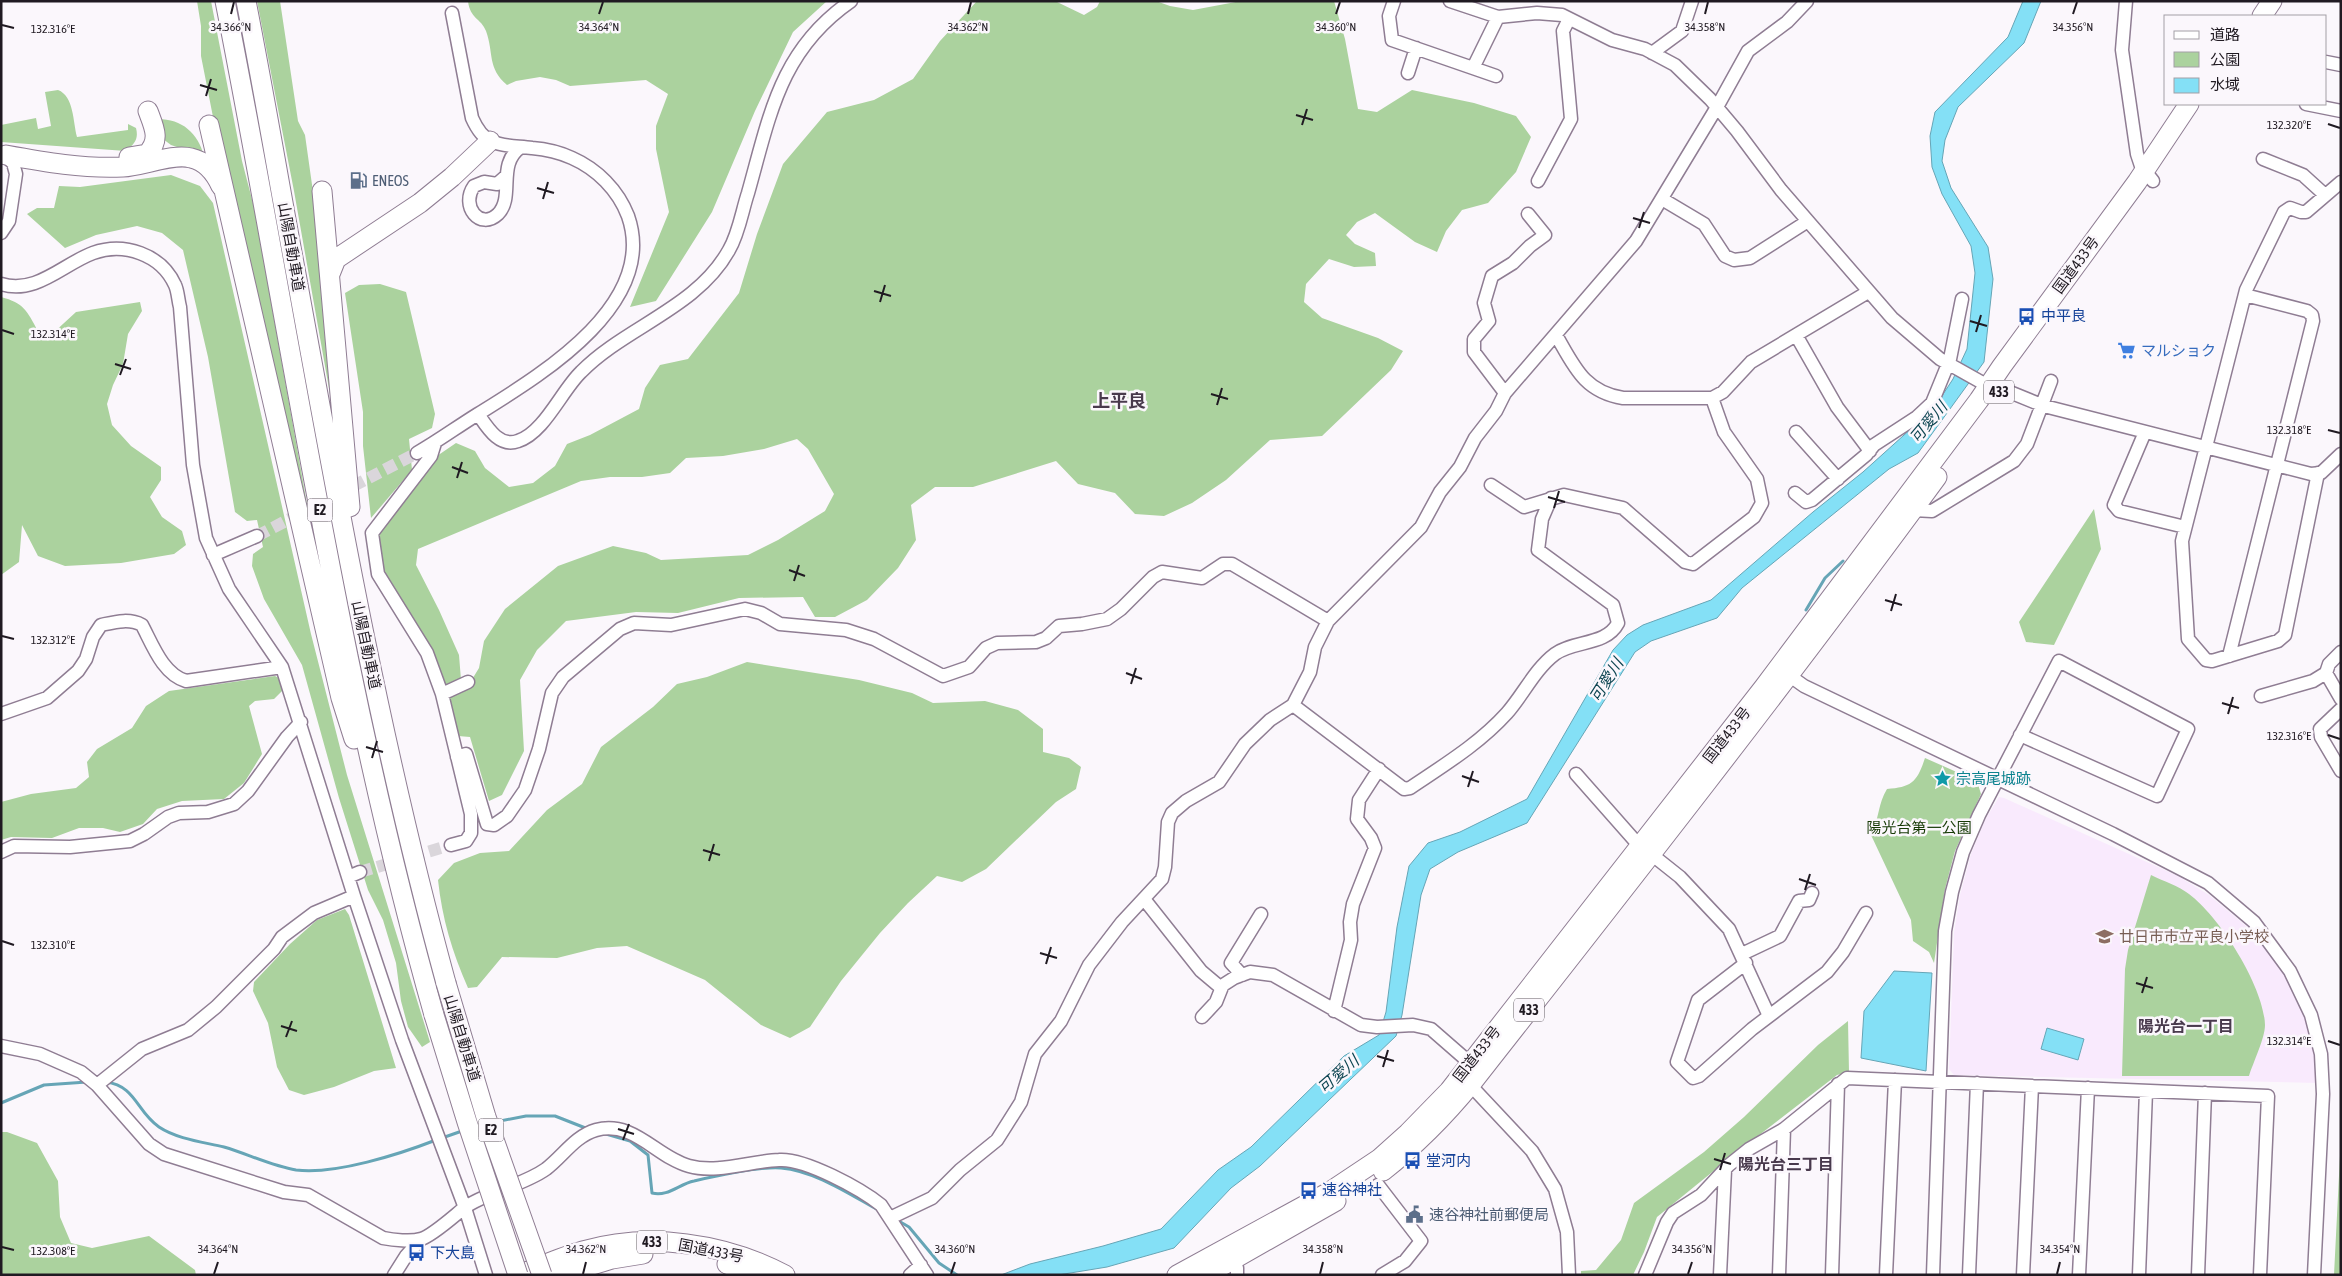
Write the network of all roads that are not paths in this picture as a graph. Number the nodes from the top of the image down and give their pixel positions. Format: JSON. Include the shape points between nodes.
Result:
{"nodes":[{"id":1,"x":225,"y":1,"type":"edge"},
{"id":2,"x":246,"y":1,"type":"edge"},
{"id":3,"x":851,"y":1,"type":"edge"},
{"id":4,"x":1394,"y":1,"type":"edge"},
{"id":5,"x":1450,"y":1,"type":"edge"},
{"id":6,"x":1692,"y":1,"type":"edge"},
{"id":7,"x":1807,"y":1,"type":"edge"},
{"id":8,"x":2126,"y":1,"type":"edge"},
{"id":9,"x":2258,"y":1,"type":"edge"},
{"id":10,"x":2272,"y":1,"type":"edge"},
{"id":11,"x":452,"y":13,"type":"dead end"},
{"id":12,"x":2249,"y":15,"type":"edge"},
{"id":13,"x":2263,"y":15,"type":"edge"},
{"id":14,"x":1498,"y":17,"type":"junction"},
{"id":15,"x":1569,"y":19,"type":"junction"},
{"id":16,"x":1416,"y":48,"type":"junction"},
{"id":17,"x":1652,"y":53,"type":"junction"},
{"id":18,"x":2327,"y":62,"type":"edge"},
{"id":19,"x":2341,"y":65,"type":"edge"},
{"id":20,"x":1473,"y":68,"type":"junction"},
{"id":21,"x":1408,"y":73,"type":"dead end"},
{"id":22,"x":1496,"y":76,"type":"dead end"},
{"id":23,"x":2188,"y":105,"type":"edge"},
{"id":24,"x":2203,"y":105,"type":"edge"},
{"id":25,"x":2311,"y":105,"type":"edge"},
{"id":26,"x":1717,"y":108,"type":"junction"},
{"id":27,"x":148,"y":111,"type":"dead end"},
{"id":28,"x":2341,"y":111,"type":"edge"},
{"id":29,"x":209,"y":126,"type":"dead end"},
{"id":30,"x":490,"y":141,"type":"junction"},
{"id":31,"x":521,"y":147,"type":"junction"},
{"id":32,"x":4,"y":155,"type":"edge"},
{"id":33,"x":2263,"y":159,"type":"dead end"},
{"id":34,"x":506,"y":176,"type":"dead end"},
{"id":35,"x":2149,"y":176,"type":"junction"},
{"id":36,"x":1538,"y":181,"type":"dead end"},
{"id":37,"x":2341,"y":182,"type":"edge"},
{"id":38,"x":322,"y":191,"type":"dead end"},
{"id":39,"x":13,"y":192,"type":"junction"},
{"id":40,"x":2326,"y":195,"type":"junction"},
{"id":41,"x":1,"y":199,"type":"edge"},
{"id":42,"x":1662,"y":199,"type":"junction"},
{"id":43,"x":229,"y":203,"type":"junction"},
{"id":44,"x":1528,"y":214,"type":"dead end"},
{"id":45,"x":1808,"y":221,"type":"junction"},
{"id":46,"x":325,"y":228,"type":"junction"},
{"id":47,"x":1,"y":233,"type":"edge"},
{"id":48,"x":330,"y":274,"type":"junction"},
{"id":49,"x":1,"y":284,"type":"edge"},
{"id":50,"x":1868,"y":292,"type":"junction"},
{"id":51,"x":2244,"y":295,"type":"junction"},
{"id":52,"x":1962,"y":300,"type":"dead end"},
{"id":53,"x":1556,"y":335,"type":"junction"},
{"id":54,"x":1796,"y":335,"type":"junction"},
{"id":55,"x":1952,"y":362,"type":"junction"},
{"id":56,"x":1988,"y":381,"type":"junction"},
{"id":57,"x":2051,"y":381,"type":"dead end"},
{"id":58,"x":1506,"y":393,"type":"junction"},
{"id":59,"x":1712,"y":398,"type":"junction"},
{"id":60,"x":2043,"y":406,"type":"junction"},
{"id":61,"x":478,"y":414,"type":"junction"},
{"id":62,"x":1796,"y":432,"type":"dead end"},
{"id":63,"x":2145,"y":432,"type":"junction"},
{"id":64,"x":435,"y":443,"type":"junction"},
{"id":65,"x":2206,"y":447,"type":"junction"},
{"id":66,"x":1870,"y":451,"type":"junction"},
{"id":67,"x":417,"y":453,"type":"tunnel mouth"},
{"id":68,"x":2341,"y":454,"type":"edge"},
{"id":69,"x":2276,"y":465,"type":"junction"},
{"id":70,"x":2318,"y":473,"type":"junction"},
{"id":71,"x":1838,"y":479,"type":"junction"},
{"id":72,"x":1491,"y":485,"type":"dead end"},
{"id":73,"x":1795,"y":493,"type":"dead end"},
{"id":74,"x":1551,"y":498,"type":"junction"},
{"id":75,"x":1913,"y":510,"type":"junction"},
{"id":76,"x":2185,"y":527,"type":"junction"},
{"id":77,"x":257,"y":536,"type":"tunnel mouth"},
{"id":78,"x":212,"y":555,"type":"junction"},
{"id":79,"x":1328,"y":621,"type":"junction"},
{"id":80,"x":2341,"y":652,"type":"edge"},
{"id":81,"x":2228,"y":656,"type":"junction"},
{"id":82,"x":282,"y":667,"type":"junction"},
{"id":83,"x":1784,"y":672,"type":"junction"},
{"id":84,"x":2326,"y":673,"type":"junction"},
{"id":85,"x":468,"y":682,"type":"dead end"},
{"id":86,"x":442,"y":694,"type":"junction"},
{"id":87,"x":2261,"y":696,"type":"dead end"},
{"id":88,"x":2341,"y":698,"type":"edge"},
{"id":89,"x":1293,"y":705,"type":"junction"},
{"id":90,"x":2341,"y":710,"type":"edge"},
{"id":91,"x":1,"y":714,"type":"edge"},
{"id":92,"x":301,"y":722,"type":"junction"},
{"id":93,"x":2020,"y":735,"type":"junction"},
{"id":94,"x":457,"y":757,"type":"junction"},
{"id":95,"x":1379,"y":769,"type":"junction"},
{"id":96,"x":2341,"y":771,"type":"edge"},
{"id":97,"x":1576,"y":774,"type":"dead end"},
{"id":98,"x":394,"y":780,"type":"junction"},
{"id":99,"x":1998,"y":780,"type":"junction"},
{"id":100,"x":451,"y":845,"type":"tunnel mouth"},
{"id":101,"x":1646,"y":850,"type":"junction"},
{"id":102,"x":1,"y":852,"type":"edge"},
{"id":103,"x":1812,"y":893,"type":"dead end"},
{"id":104,"x":354,"y":896,"type":"junction"},
{"id":105,"x":402,"y":896,"type":"junction"},
{"id":106,"x":1144,"y":900,"type":"junction"},
{"id":107,"x":1866,"y":913,"type":"dead end"},
{"id":108,"x":1261,"y":914,"type":"dead end"},
{"id":109,"x":1744,"y":959,"type":"junction"},
{"id":110,"x":1242,"y":974,"type":"junction"},
{"id":111,"x":1222,"y":987,"type":"junction"},
{"id":112,"x":1334,"y":1010,"type":"junction"},
{"id":113,"x":1769,"y":1016,"type":"junction"},
{"id":114,"x":1202,"y":1017,"type":"dead end"},
{"id":115,"x":1,"y":1046,"type":"edge"},
{"id":116,"x":1470,"y":1064,"type":"junction"},
{"id":117,"x":1895,"y":1080,"type":"junction"},
{"id":118,"x":1940,"y":1082,"type":"junction"},
{"id":119,"x":1977,"y":1083,"type":"junction"},
{"id":120,"x":1838,"y":1084,"type":"junction"},
{"id":121,"x":98,"y":1085,"type":"junction"},
{"id":122,"x":2032,"y":1086,"type":"junction"},
{"id":123,"x":2088,"y":1088,"type":"junction"},
{"id":124,"x":1470,"y":1091,"type":"junction"},
{"id":125,"x":2146,"y":1091,"type":"junction"},
{"id":126,"x":2204,"y":1094,"type":"junction"},
{"id":127,"x":1784,"y":1129,"type":"junction"},
{"id":128,"x":1725,"y":1170,"type":"junction"},
{"id":129,"x":1378,"y":1185,"type":"dead end"},
{"id":130,"x":465,"y":1208,"type":"junction"},
{"id":131,"x":890,"y":1218,"type":"junction"},
{"id":132,"x":421,"y":1239,"type":"junction"},
{"id":133,"x":1233,"y":1260,"type":"edge"},
{"id":134,"x":924,"y":1270,"type":"edge"},
{"id":135,"x":394,"y":1275,"type":"edge"},
{"id":136,"x":486,"y":1275,"type":"edge"},
{"id":137,"x":518,"y":1275,"type":"edge"},
{"id":138,"x":542,"y":1275,"type":"edge"},
{"id":139,"x":559,"y":1275,"type":"edge"},
{"id":140,"x":756,"y":1275,"type":"edge"},
{"id":141,"x":785,"y":1275,"type":"edge"},
{"id":142,"x":910,"y":1275,"type":"edge"},
{"id":143,"x":1177,"y":1275,"type":"edge"},
{"id":144,"x":1206,"y":1275,"type":"edge"},
{"id":145,"x":1382,"y":1275,"type":"edge"},
{"id":146,"x":1569,"y":1275,"type":"edge"},
{"id":147,"x":1645,"y":1275,"type":"edge"},
{"id":148,"x":1720,"y":1275,"type":"edge"},
{"id":149,"x":1778,"y":1275,"type":"edge"},
{"id":150,"x":1832,"y":1275,"type":"edge"},
{"id":151,"x":1886,"y":1275,"type":"edge"},
{"id":152,"x":1933,"y":1275,"type":"edge"},
{"id":153,"x":1969,"y":1275,"type":"edge"},
{"id":154,"x":2023,"y":1275,"type":"edge"},
{"id":155,"x":2079,"y":1275,"type":"edge"},
{"id":156,"x":2139,"y":1275,"type":"edge"},
{"id":157,"x":2198,"y":1275,"type":"edge"},
{"id":158,"x":2260,"y":1275,"type":"edge"},
{"id":159,"x":2314,"y":1275,"type":"edge"}],
"edges":[{"from":1,"to":105,"type":"highway","name":"山陽自動車道","number":"E2","via":[[359,713]]},
{"from":2,"to":98,"type":"highway","name":"山陽自動車道","number":"E2","via":[[329,458]]},
{"from":3,"to":61,"type":"street","via":[[814,32],[786,73],[768,122],[737,231],[719,266],[669,312],[614,346],[581,372],[526,438],[516,442],[500,440]]},
{"from":4,"to":16,"type":"street","via":[[1389,16],[1392,40]]},
{"from":5,"to":14,"type":"street"},
{"from":6,"to":17,"type":"street","via":[[1682,31]]},
{"from":7,"to":26,"type":"street","via":[[1787,22],[1748,51]]},
{"from":8,"to":35,"type":"street","via":[[2122,58],[2137,154]]},
{"from":9,"to":12,"type":"highway"},
{"from":10,"to":13,"type":"highway"},
{"from":11,"to":30,"type":"street","via":[[472,118]]},
{"from":14,"to":15,"type":"street","via":[[1537,13],[1562,15]]},
{"from":14,"to":20,"type":"street"},
{"from":15,"to":17,"type":"street","via":[[1612,40]]},
{"from":15,"to":36,"type":"street","via":[[1564,31],[1570,119]]},
{"from":16,"to":20,"type":"street"},
{"from":16,"to":21,"type":"street"},
{"from":17,"to":26,"type":"street","via":[[1677,66]]},
{"from":18,"to":19,"type":"street"},
{"from":20,"to":22,"type":"street"},
{"from":23,"to":35,"type":"highway","name":"国道433号","number":"433"},
{"from":24,"to":35,"type":"highway","name":"国道433号","number":"433"},
{"from":25,"to":28,"type":"street"},
{"from":26,"to":42,"type":"street"},
{"from":26,"to":45,"type":"street"},
{"from":27,"to":32,"type":"highway","via":[[156,134],[147,154],[109,159]]},
{"from":29,"to":43,"type":"highway"},
{"from":30,"to":31,"type":"street"},
{"from":30,"to":46,"type":"highway","via":[[473,150],[429,189],[347,240],[333,238]]},
{"from":30,"to":48,"type":"highway","via":[[426,198],[336,259]]},
{"from":31,"to":34,"type":"street","via":[[511,156]]},
{"from":31,"to":61,"type":"street","via":[[573,158],[600,176],[615,192],[631,227],[630,265],[623,288],[588,332],[550,367]]},
{"from":32,"to":39,"type":"street","via":[[15,169]]},
{"from":32,"to":43,"type":"highway","via":[[60,164],[108,167],[190,158],[208,167],[218,179]]},
{"from":33,"to":40,"type":"street","via":[[2303,175]]},
{"from":35,"to":56,"type":"highway","name":"国道433号","number":"433"},
{"from":37,"to":40,"type":"street"},
{"from":38,"to":46,"type":"highway"},
{"from":39,"to":41,"type":"street"},
{"from":39,"to":47,"type":"street","via":[[9,221]]},
{"from":40,"to":51,"type":"street","via":[[2304,212],[2290,208],[2284,212]]},
{"from":42,"to":45,"type":"street","via":[[1704,224],[1725,256],[1734,260],[1750,258]]},
{"from":42,"to":53,"type":"street","via":[[1636,241]]},
{"from":43,"to":105,"type":"highway","via":[[341,698]]},
{"from":44,"to":58,"type":"street","via":[[1545,235],[1513,263],[1492,276],[1484,303],[1489,321],[1474,339],[1474,352]]},
{"from":45,"to":50,"type":"street"},
{"from":46,"to":48,"type":"highway"},
{"from":48,"to":98,"type":"highway","via":[[346,475]]},
{"from":49,"to":78,"type":"street","via":[[24,286],[94,253],[113,249],[129,249],[143,254],[166,271],[175,285],[180,307],[196,490]]},
{"from":50,"to":54,"type":"street"},
{"from":50,"to":55,"type":"street","via":[[1925,348]]},
{"from":51,"to":65,"type":"street"},
{"from":51,"to":69,"type":"street","via":[[2315,312]]},
{"from":52,"to":55,"type":"street"},
{"from":53,"to":58,"type":"street"},
{"from":53,"to":59,"type":"street","via":[[1586,382],[1610,396]]},
{"from":54,"to":59,"type":"street","via":[[1751,362],[1723,392]]},
{"from":54,"to":66,"type":"street","via":[[1837,407]]},
{"from":55,"to":56,"type":"street"},
{"from":55,"to":66,"type":"street","via":[[1925,411]]},
{"from":56,"to":60,"type":"street"},
{"from":56,"to":75,"type":"highway","name":"国道433号","number":"433"},
{"from":56,"to":83,"type":"highway","name":"国道433号","number":"433"},
{"from":57,"to":60,"type":"street"},
{"from":58,"to":79,"type":"street","via":[[1475,438],[1460,467],[1440,492],[1421,527]]},
{"from":59,"to":74,"type":"street","via":[[1724,432],[1757,479],[1762,503],[1754,517],[1698,562],[1685,562],[1623,508],[1567,495]]},
{"from":60,"to":63,"type":"street"},
{"from":60,"to":75,"type":"street","via":[[2027,444],[2014,460],[1932,511]]},
{"from":61,"to":64,"type":"street"},
{"from":62,"to":71,"type":"street"},
{"from":63,"to":65,"type":"street"},
{"from":63,"to":76,"type":"street","via":[[2114,505],[2119,511]]},
{"from":64,"to":67,"type":"street"},
{"from":64,"to":86,"type":"street","via":[[431,456],[372,533],[378,574],[427,653]]},
{"from":65,"to":69,"type":"street"},
{"from":65,"to":76,"type":"street"},
{"from":66,"to":71,"type":"street"},
{"from":68,"to":70,"type":"street"},
{"from":69,"to":70,"type":"street"},
{"from":69,"to":81,"type":"street"},
{"from":70,"to":81,"type":"street","via":[[2286,635],[2278,641]]},
{"from":71,"to":73,"type":"street","via":[[1810,502]]},
{"from":72,"to":74,"type":"street","via":[[1524,507]]},
{"from":74,"to":95,"type":"street","via":[[1542,521],[1538,550],[1614,605],[1617,624],[1604,637],[1556,653],[1493,727],[1410,788],[1400,787]]},
{"from":75,"to":83,"type":"highway","name":"国道433号","number":"433"},
{"from":76,"to":81,"type":"street","via":[[2181,544],[2188,639],[2206,660]]},
{"from":77,"to":78,"type":"street"},
{"from":78,"to":82,"type":"street","via":[[229,589]]},
{"from":79,"to":89,"type":"street","via":[[1315,647],[1310,672]]},
{"from":79,"to":94,"type":"street","via":[[1238,567],[1223,564],[1202,578],[1162,572],[1107,619],[1059,626],[1036,642],[997,643],[986,648],[969,667],[943,676],[874,639],[846,630],[780,624],[761,613],[745,609],[671,625],[634,623],[620,629],[563,677],[552,692],[539,749],[525,790],[506,816],[494,825],[487,824],[466,754]]},
{"from":80,"to":84,"type":"street","via":[[2329,664]]},
{"from":82,"to":91,"type":"street","via":[[186,681],[168,671],[142,626],[134,621],[117,622],[101,625],[78,670],[47,698]]},
{"from":82,"to":92,"type":"street"},
{"from":83,"to":99,"type":"street","via":[[1804,686]]},
{"from":83,"to":101,"type":"highway","name":"国道433号","number":"433"},
{"from":84,"to":87,"type":"street","via":[[2313,681]]},
{"from":84,"to":88,"type":"street"},
{"from":85,"to":86,"type":"street"},
{"from":86,"to":94,"type":"street"},
{"from":89,"to":95,"type":"street"},
{"from":89,"to":106,"type":"street","via":[[1270,720],[1245,744],[1219,782],[1186,800],[1172,812],[1168,822],[1162,880]]},
{"from":90,"to":96,"type":"street","via":[[2320,729]]},
{"from":92,"to":102,"type":"street","via":[[287,736],[248,791],[234,804],[208,812],[179,813],[130,841],[70,847],[14,846]]},
{"from":92,"to":104,"type":"street","via":[[354,875]]},
{"from":93,"to":93,"type":"street","via":[[2059,661],[2188,729],[2157,796]]},
{"from":93,"to":99,"type":"street"},
{"from":94,"to":100,"type":"street","via":[[471,814],[471,833],[466,841]]},
{"from":95,"to":112,"type":"street","via":[[1358,802],[1357,819],[1372,838],[1375,848],[1353,904],[1351,940]]},
{"from":97,"to":101,"type":"street"},
{"from":98,"to":138,"type":"highway","name":"山陽自動車道","number":"E2","bridge":true,"via":[[446,982],[486,1117]]},
{"from":99,"to":118,"type":"street","via":[[1963,852],[1948,915]]},
{"from":99,"to":159,"type":"street","via":[[2208,883],[2254,922],[2290,971],[2310,1015],[2321,1054],[2323,1094]]},
{"from":101,"to":109,"type":"street","via":[[1680,877],[1726,925]]},
{"from":101,"to":116,"type":"highway","name":"国道433号","number":"433"},
{"from":101,"to":124,"type":"highway","name":"国道433号","number":"433"},
{"from":103,"to":109,"type":"street","via":[[1809,900],[1799,901],[1780,936]]},
{"from":104,"to":121,"type":"street","via":[[314,913],[282,937],[216,1007],[188,1030],[142,1050]]},
{"from":104,"to":130,"type":"street","via":[[402,1040]]},
{"from":105,"to":137,"type":"highway","name":"山陽自動車道","number":"E2","bridge":true,"via":[[434,1015]]},
{"from":106,"to":111,"type":"street","via":[[1201,971]]},
{"from":106,"to":131,"type":"street","via":[[1089,964],[1061,1021],[1035,1054],[1020,1102],[997,1140],[932,1198]]},
{"from":107,"to":113,"type":"street","via":[[1835,962],[1817,980]]},
{"from":108,"to":110,"type":"street","via":[[1231,963]]},
{"from":109,"to":113,"type":"street"},
{"from":109,"to":113,"type":"street","via":[[1698,1000],[1678,1064],[1693,1078],[1699,1076]]},
{"from":110,"to":111,"type":"street"},
{"from":110,"to":112,"type":"street","via":[[1258,972],[1273,975]]},
{"from":111,"to":114,"type":"street","via":[[1216,1002]]},
{"from":112,"to":116,"type":"street","via":[[1361,1025],[1423,1026],[1431,1029]]},
{"from":115,"to":121,"type":"street","via":[[40,1054],[66,1064]]},
{"from":116,"to":124,"type":"street"},
{"from":116,"to":133,"type":"highway","name":"国道433号","number":"433","via":[[1442,1098],[1379,1159]]},
{"from":117,"to":118,"type":"street"},
{"from":117,"to":120,"type":"street","via":[[1848,1078]]},
{"from":117,"to":151,"type":"street"},
{"from":118,"to":119,"type":"street"},
{"from":118,"to":152,"type":"street"},
{"from":119,"to":122,"type":"street"},
{"from":119,"to":153,"type":"street"},
{"from":120,"to":127,"type":"street"},
{"from":120,"to":150,"type":"street"},
{"from":121,"to":132,"type":"street","via":[[149,1144],[164,1154],[284,1192],[308,1195],[383,1238]]},
{"from":122,"to":123,"type":"street"},
{"from":122,"to":154,"type":"street"},
{"from":123,"to":125,"type":"street"},
{"from":123,"to":155,"type":"street"},
{"from":124,"to":133,"type":"highway","name":"国道433号","number":"433","via":[[1412,1148],[1373,1178]]},
{"from":124,"to":146,"type":"street","via":[[1532,1151],[1552,1182],[1565,1217]]},
{"from":125,"to":126,"type":"street"},
{"from":125,"to":156,"type":"street"},
{"from":126,"to":157,"type":"street"},
{"from":126,"to":158,"type":"street","via":[[2268,1096]]},
{"from":127,"to":128,"type":"street","via":[[1749,1149]]},
{"from":127,"to":149,"type":"street"},
{"from":128,"to":147,"type":"street","via":[[1701,1195],[1673,1213]]},
{"from":128,"to":148,"type":"street"},
{"from":129,"to":145,"type":"street","via":[[1422,1241],[1405,1261]]},
{"from":130,"to":131,"type":"street","via":[[540,1173],[588,1133],[614,1129],[631,1133],[670,1158],[690,1166],[712,1168],[778,1160],[797,1161],[873,1199]]},
{"from":130,"to":132,"type":"street"},
{"from":130,"to":136,"type":"street"},
{"from":131,"to":134,"type":"street"},
{"from":132,"to":135,"type":"street"},
{"from":133,"to":143,"type":"highway","name":"国道433号","number":"433"},
{"from":133,"to":144,"type":"highway","name":"国道433号","number":"433"},
{"from":134,"to":142,"type":"street"},
{"from":137,"to":141,"type":"highway","name":"国道433号","number":"433","via":[[584,1251],[633,1242],[661,1242],[727,1252],[758,1261]]},
{"from":139,"to":140,"type":"highway","name":"国道433号","number":"433","via":[[634,1254],[658,1253],[711,1260]]}]}
